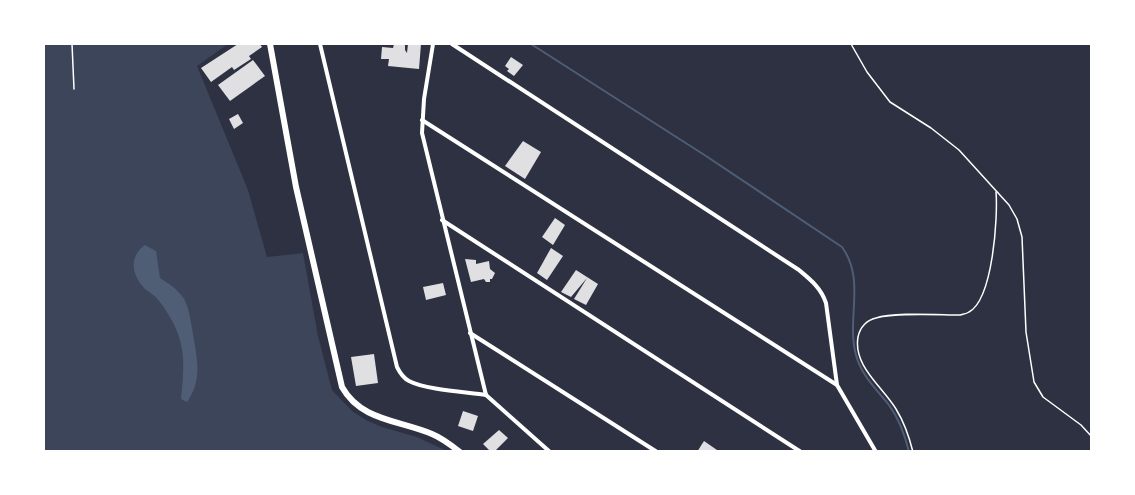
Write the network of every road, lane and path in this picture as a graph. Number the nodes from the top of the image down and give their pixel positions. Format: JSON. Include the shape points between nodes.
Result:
{"nodes":[{"id":1,"x":72,"y":44,"type":"edge"},
{"id":2,"x":270,"y":44,"type":"edge"},
{"id":3,"x":320,"y":44,"type":"edge"},
{"id":4,"x":433,"y":44,"type":"edge"},
{"id":5,"x":452,"y":44,"type":"edge"},
{"id":6,"x":851,"y":44,"type":"edge"},
{"id":7,"x":74,"y":89,"type":"dead end"},
{"id":8,"x":422,"y":120,"type":"junction"},
{"id":9,"x":996,"y":191,"type":"junction"},
{"id":10,"x":442,"y":220,"type":"junction"},
{"id":11,"x":470,"y":333,"type":"junction"},
{"id":12,"x":837,"y":385,"type":"junction"},
{"id":13,"x":486,"y":395,"type":"junction"},
{"id":14,"x":1092,"y":437,"type":"edge"},
{"id":15,"x":460,"y":452,"type":"edge"},
{"id":16,"x":550,"y":452,"type":"edge"},
{"id":17,"x":657,"y":452,"type":"edge"},
{"id":18,"x":801,"y":452,"type":"edge"},
{"id":19,"x":876,"y":452,"type":"edge"},
{"id":20,"x":913,"y":452,"type":"edge"}],
"edges":[{"from":1,"to":7,"type":"path"},
{"from":2,"to":15,"type":"main road","via":[[296,187],[342,387],[367,412],[433,435]]},
{"from":3,"to":13,"type":"street","via":[[397,367],[410,382]]},
{"from":4,"to":8,"type":"street"},
{"from":5,"to":12,"type":"street","via":[[812,281],[822,291],[826,303]]},
{"from":6,"to":9,"type":"path","via":[[890,102],[944,137]]},
{"from":8,"to":10,"type":"street"},
{"from":8,"to":12,"type":"street"},
{"from":9,"to":14,"type":"path","via":[[1013,212],[1022,237],[1026,332],[1034,382],[1043,397]]},
{"from":9,"to":20,"type":"path","via":[[992,263],[978,303],[970,312],[877,317],[865,323],[859,333],[860,357],[894,405]]},
{"from":10,"to":11,"type":"street"},
{"from":10,"to":18,"type":"street"},
{"from":11,"to":13,"type":"street"},
{"from":11,"to":17,"type":"street"},
{"from":12,"to":19,"type":"street"},
{"from":13,"to":16,"type":"street"}]}
